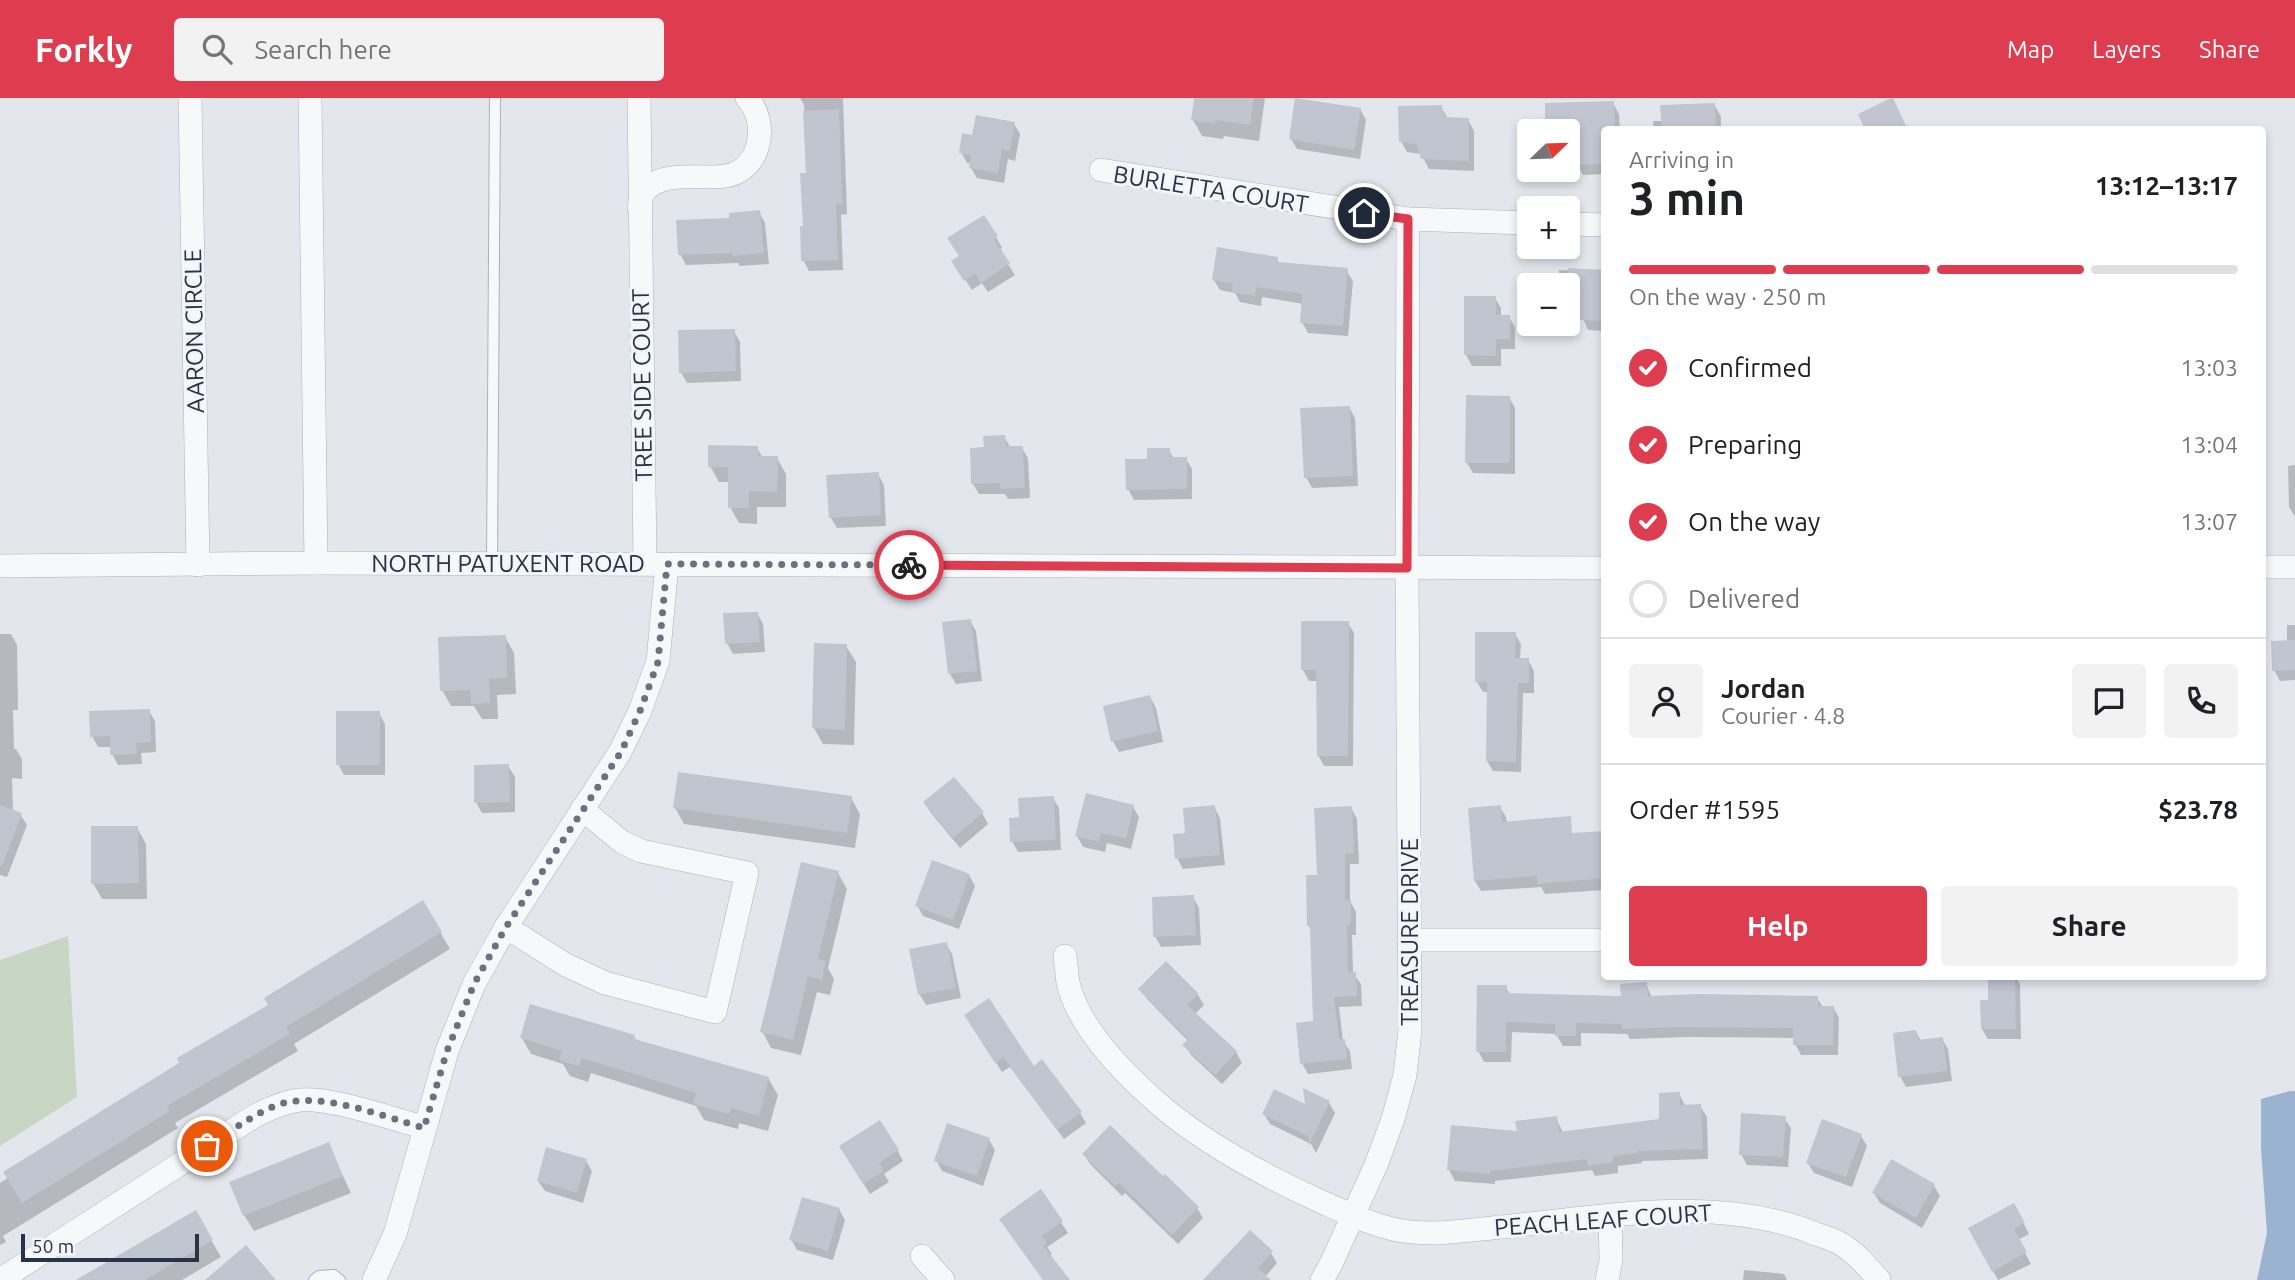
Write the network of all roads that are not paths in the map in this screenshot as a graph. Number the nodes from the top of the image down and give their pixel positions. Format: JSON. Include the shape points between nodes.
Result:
{"nodes":[{"id":1,"x":190,"y":98,"type":"edge"},
{"id":2,"x":310,"y":98,"type":"edge"},
{"id":3,"x":495,"y":98,"type":"edge"},
{"id":4,"x":639,"y":98,"type":"edge"},
{"id":5,"x":747,"y":98,"type":"edge"},
{"id":6,"x":1101,"y":170,"type":"dead end"},
{"id":7,"x":639,"y":208,"type":"junction"},
{"id":8,"x":1408,"y":219,"type":"junction"},
{"id":9,"x":1517,"y":223,"type":"edge"},
{"id":10,"x":1580,"y":225,"type":"edge"},
{"id":11,"x":1601,"y":225,"type":"edge"},
{"id":12,"x":316,"y":563,"type":"junction"},
{"id":13,"x":492,"y":564,"type":"junction"},
{"id":14,"x":656,"y":564,"type":"junction"},
{"id":15,"x":198,"y":565,"type":"junction"},
{"id":16,"x":0,"y":566,"type":"edge"},
{"id":17,"x":2266,"y":567,"type":"edge"},
{"id":18,"x":2295,"y":567,"type":"edge"},
{"id":19,"x":1407,"y":568,"type":"junction"},
{"id":20,"x":1601,"y":568,"type":"edge"},
{"id":21,"x":582,"y":809,"type":"junction"},
{"id":22,"x":506,"y":927,"type":"junction"},
{"id":23,"x":1409,"y":940,"type":"junction"},
{"id":24,"x":1601,"y":940,"type":"edge"},
{"id":25,"x":1065,"y":956,"type":"dead end"},
{"id":26,"x":424,"y":1128,"type":"junction"},
{"id":27,"x":1352,"y":1215,"type":"junction"},
{"id":28,"x":1611,"y":1217,"type":"junction"},
{"id":29,"x":922,"y":1256,"type":"dead end"},
{"id":30,"x":0,"y":1280,"type":"edge"},
{"id":31,"x":314,"y":1280,"type":"edge"},
{"id":32,"x":340,"y":1280,"type":"edge"},
{"id":33,"x":374,"y":1280,"type":"edge"},
{"id":34,"x":943,"y":1280,"type":"edge"},
{"id":35,"x":1322,"y":1280,"type":"edge"},
{"id":36,"x":1607,"y":1280,"type":"edge"},
{"id":37,"x":1879,"y":1280,"type":"edge"}],
"edges":[{"from":1,"to":15,"type":"street","name":"AARON CIRCLE"},
{"from":2,"to":12,"type":"street"},
{"from":3,"to":13,"type":"lane"},
{"from":4,"to":7,"type":"street","name":"TREE SIDE COURT"},
{"from":5,"to":7,"type":"street","via":[[758,118],[760,135],[758,149],[747,165],[729,176],[672,177],[644,192]]},
{"from":6,"to":8,"type":"street","name":"BURLETTA COURT"},
{"from":7,"to":14,"type":"street","name":"TREE SIDE COURT"},
{"from":8,"to":9,"type":"street","name":"BURLETTA COURT"},
{"from":8,"to":19,"type":"street","name":"TREASURE DRIVE"},
{"from":10,"to":11,"type":"street"},
{"from":12,"to":13,"type":"street","name":"NORTH PATUXENT ROAD"},
{"from":12,"to":15,"type":"street","name":"NORTH PATUXENT ROAD"},
{"from":13,"to":14,"type":"street","name":"NORTH PATUXENT ROAD"},
{"from":14,"to":19,"type":"street","name":"NORTH PATUXENT ROAD"},
{"from":14,"to":21,"type":"street","name":"TREE SIDE COURT","via":[[658,662],[621,752]]},
{"from":15,"to":16,"type":"street","name":"NORTH PATUXENT ROAD"},
{"from":17,"to":18,"type":"street"},
{"from":19,"to":20,"type":"street","name":"NORTH PATUXENT ROAD"},
{"from":19,"to":23,"type":"street","name":"TREASURE DRIVE"},
{"from":21,"to":22,"type":"street","name":"TREE SIDE COURT"},
{"from":21,"to":22,"type":"street","via":[[641,852],[747,873],[715,1012],[605,983],[566,965]]},
{"from":22,"to":26,"type":"street","name":"TREE SIDE COURT","via":[[474,984],[447,1051]]},
{"from":23,"to":24,"type":"street"},
{"from":23,"to":27,"type":"street","name":"TREASURE DRIVE","via":[[1410,1030],[1405,1075],[1389,1130]]},
{"from":25,"to":27,"type":"street","name":"PEACH LEAF COURT","via":[[1069,984],[1082,1016],[1103,1047],[1144,1091],[1234,1158]]},
{"from":26,"to":30,"type":"street","via":[[327,1101],[279,1104]]},
{"from":26,"to":33,"type":"street","name":"TREE SIDE COURT","via":[[395,1234]]},
{"from":27,"to":28,"type":"street","name":"PEACH LEAF COURT","via":[[1400,1230],[1432,1233]]},
{"from":27,"to":35,"type":"street","name":"TREASURE DRIVE"},
{"from":28,"to":36,"type":"street"},
{"from":28,"to":37,"type":"street","name":"PEACH LEAF COURT","via":[[1686,1211],[1778,1220],[1841,1244]]},
{"from":29,"to":34,"type":"street"},
{"from":31,"to":32,"type":"lane","via":[[334,1275]]}]}
